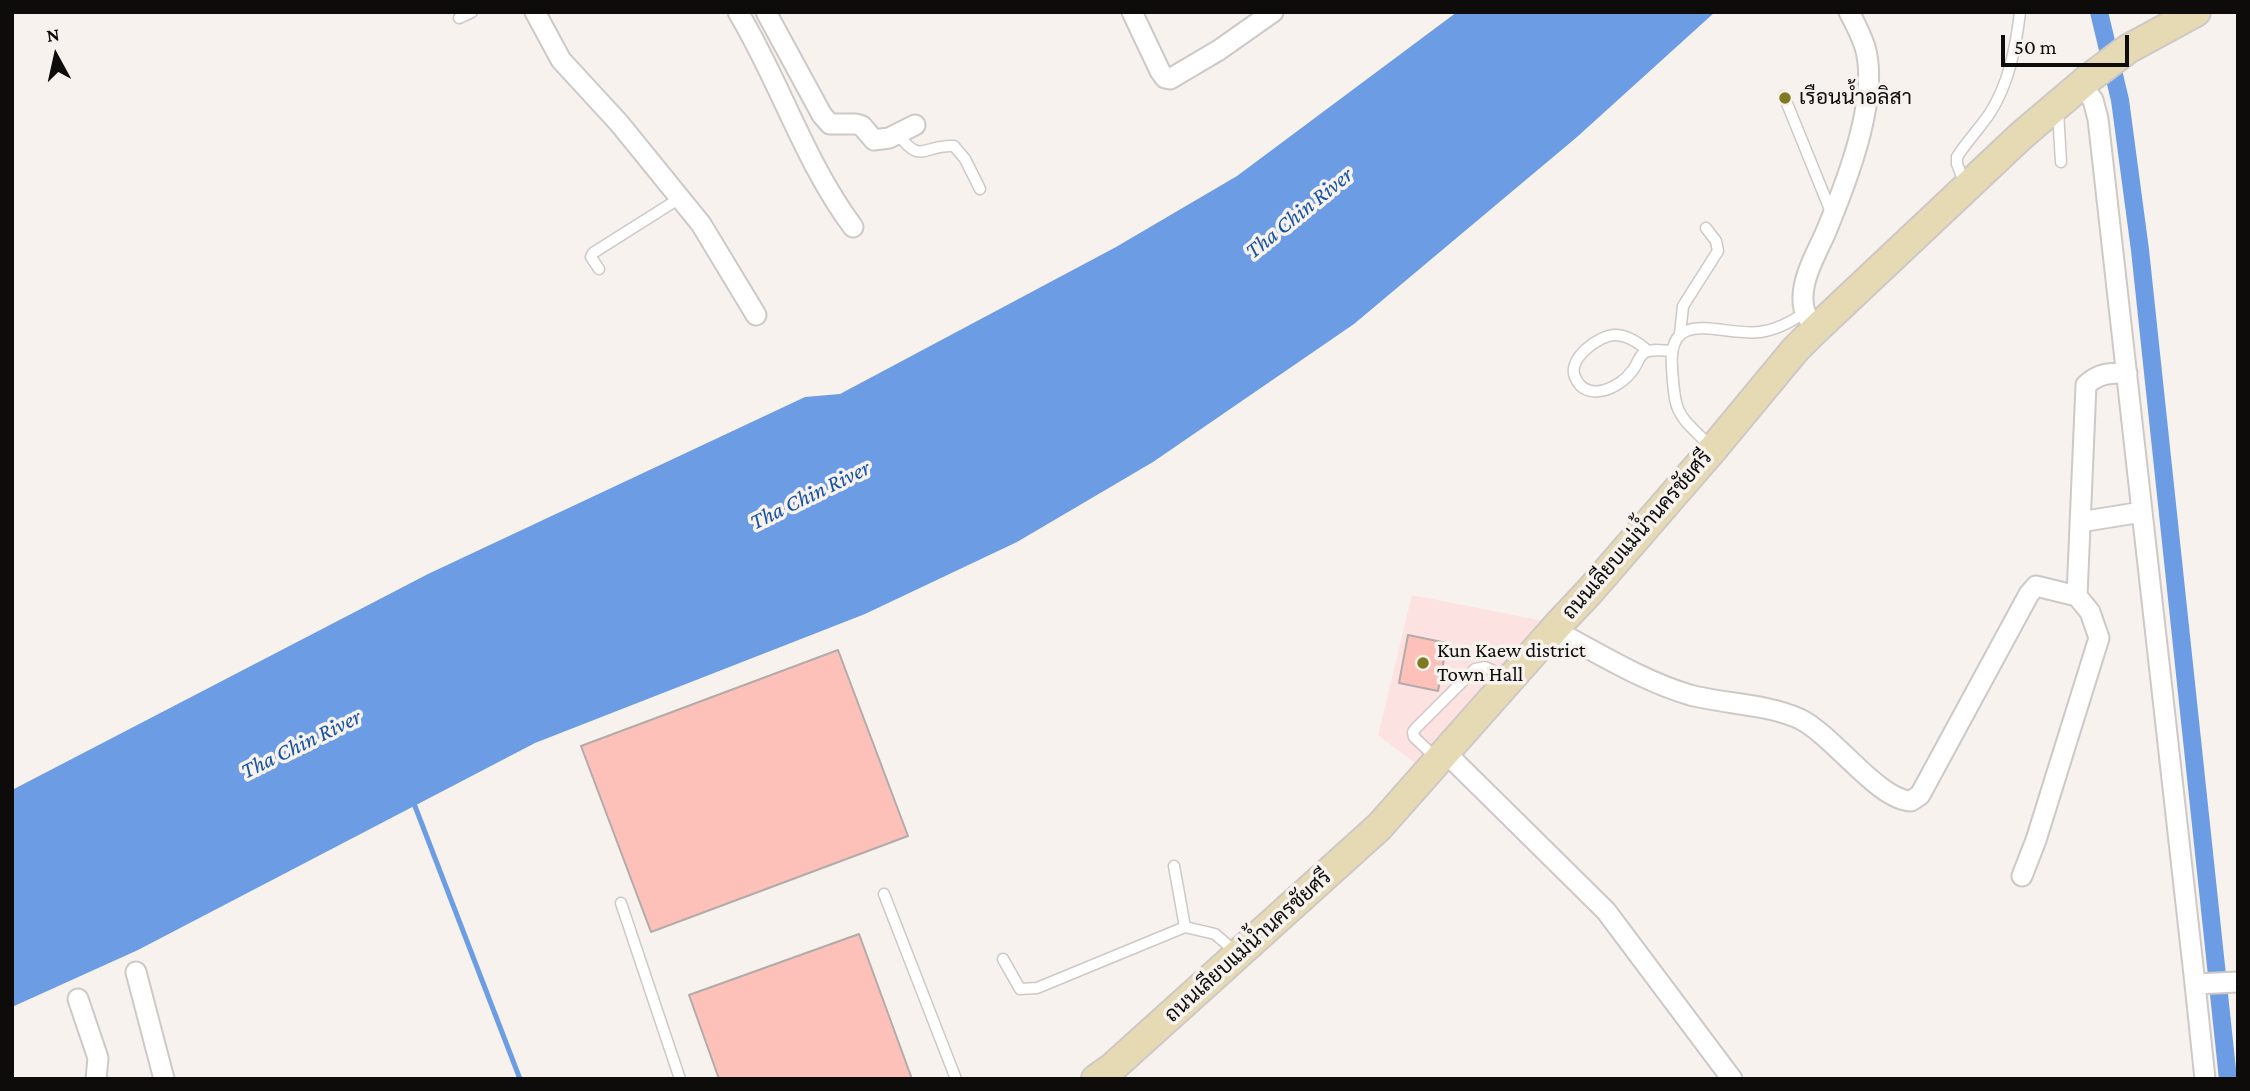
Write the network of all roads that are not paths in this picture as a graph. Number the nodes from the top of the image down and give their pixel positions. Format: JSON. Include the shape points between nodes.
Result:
{"nodes":[{"id":1,"x":472,"y":12,"type":"edge"},
{"id":2,"x":535,"y":12,"type":"edge"},
{"id":3,"x":738,"y":12,"type":"edge"},
{"id":4,"x":766,"y":12,"type":"edge"},
{"id":5,"x":1132,"y":12,"type":"edge"},
{"id":6,"x":1273,"y":12,"type":"edge"},
{"id":7,"x":1849,"y":12,"type":"edge"},
{"id":8,"x":2020,"y":12,"type":"edge"},
{"id":9,"x":2196,"y":12,"type":"edge"},
{"id":10,"x":459,"y":18,"type":"dead end"},
{"id":11,"x":2085,"y":81,"type":"junction"},
{"id":12,"x":1784,"y":96,"type":"dead end"},
{"id":13,"x":2058,"y":104,"type":"junction"},
{"id":14,"x":907,"y":130,"type":"joint"},
{"id":15,"x":2060,"y":162,"type":"dead end"},
{"id":16,"x":1966,"y":187,"type":"junction"},
{"id":17,"x":980,"y":189,"type":"dead end"},
{"id":18,"x":680,"y":198,"type":"junction"},
{"id":19,"x":1833,"y":215,"type":"junction"},
{"id":20,"x":853,"y":227,"type":"dead end"},
{"id":21,"x":1706,"y":228,"type":"dead end"},
{"id":22,"x":599,"y":269,"type":"dead end"},
{"id":23,"x":756,"y":315,"type":"dead end"},
{"id":24,"x":1810,"y":321,"type":"junction"},
{"id":25,"x":1680,"y":334,"type":"junction"},
{"id":26,"x":1648,"y":351,"type":"junction"},
{"id":27,"x":1671,"y":351,"type":"junction"},
{"id":28,"x":2127,"y":373,"type":"junction"},
{"id":29,"x":1713,"y":449,"type":"junction"},
{"id":30,"x":2142,"y":512,"type":"junction"},
{"id":31,"x":2080,"y":523,"type":"junction"},
{"id":32,"x":2077,"y":596,"type":"junction"},
{"id":33,"x":1554,"y":629,"type":"junction"},
{"id":34,"x":1512,"y":679,"type":"junction"},
{"id":35,"x":1442,"y":757,"type":"junction"},
{"id":36,"x":1174,"y":866,"type":"dead end"},
{"id":37,"x":2022,"y":876,"type":"dead end"},
{"id":38,"x":884,"y":894,"type":"dead end"},
{"id":39,"x":621,"y":903,"type":"dead end"},
{"id":40,"x":1185,"y":927,"type":"junction"},
{"id":41,"x":1239,"y":955,"type":"junction"},
{"id":42,"x":1003,"y":959,"type":"dead end"},
{"id":43,"x":136,"y":972,"type":"dead end"},
{"id":44,"x":2238,"y":982,"type":"edge"},
{"id":45,"x":2197,"y":983,"type":"junction"},
{"id":46,"x":78,"y":999,"type":"dead end"},
{"id":47,"x":96,"y":1079,"type":"edge"},
{"id":48,"x":164,"y":1079,"type":"edge"},
{"id":49,"x":680,"y":1079,"type":"edge"},
{"id":50,"x":956,"y":1079,"type":"edge"},
{"id":51,"x":1096,"y":1079,"type":"edge"},
{"id":52,"x":1732,"y":1079,"type":"edge"},
{"id":53,"x":2205,"y":1079,"type":"edge"}],
"edges":[{"from":1,"to":10,"type":"lane"},
{"from":2,"to":18,"type":"street","via":[[561,60],[620,122]]},
{"from":3,"to":20,"type":"street","via":[[808,156]]},
{"from":4,"to":14,"type":"street","via":[[830,124],[862,126],[874,140]]},
{"from":5,"to":6,"type":"street","via":[[1160,71],[1170,79]]},
{"from":7,"to":19,"type":"street","via":[[1865,48],[1865,106]]},
{"from":8,"to":16,"type":"lane","via":[[2005,85],[1957,158]]},
{"from":9,"to":11,"type":"main road","name":"ถนนเลียบแม่น้ำนครชัยศรี","via":[[2129,49]]},
{"from":11,"to":13,"type":"main road","name":"ถนนเลียบแม่น้ำนครชัยศรี"},
{"from":11,"to":28,"type":"street","via":[[2098,119]]},
{"from":12,"to":19,"type":"lane"},
{"from":13,"to":15,"type":"lane"},
{"from":13,"to":16,"type":"main road","name":"ถนนเลียบแม่น้ำนครชัยศรี"},
{"from":14,"to":17,"type":"lane","via":[[907,147],[913,151],[954,146]]},
{"from":16,"to":24,"type":"main road","name":"ถนนเลียบแม่น้ำนครชัยศรี"},
{"from":18,"to":22,"type":"lane","via":[[593,253]]},
{"from":18,"to":23,"type":"street","via":[[708,234]]},
{"from":19,"to":24,"type":"street","via":[[1806,279],[1802,298]]},
{"from":21,"to":25,"type":"lane","via":[[1718,251],[1683,306]]},
{"from":24,"to":25,"type":"lane","via":[[1759,332],[1707,327]]},
{"from":24,"to":29,"type":"main road","name":"ถนนเลียบแม่น้ำนครชัยศรี","via":[[1795,349]]},
{"from":25,"to":27,"type":"lane"},
{"from":26,"to":26,"type":"lane","via":[[1632,372],[1605,391],[1592,392],[1574,377],[1573,366],[1580,357],[1607,336],[1627,337]]},
{"from":26,"to":27,"type":"lane"},
{"from":27,"to":29,"type":"lane","via":[[1673,399],[1679,415]]},
{"from":28,"to":30,"type":"street"},
{"from":28,"to":31,"type":"street","via":[[2102,374],[2086,385]]},
{"from":29,"to":33,"type":"main road","name":"ถนนเลียบแม่น้ำนครชัยศรี"},
{"from":30,"to":31,"type":"street"},
{"from":30,"to":45,"type":"street"},
{"from":31,"to":32,"type":"street"},
{"from":32,"to":33,"type":"street","via":[[2036,586],[2029,594],[1920,796],[1911,801],[1892,797],[1799,719],[1677,690]]},
{"from":32,"to":37,"type":"street","via":[[2091,612],[2099,638]]},
{"from":33,"to":34,"type":"main road","name":"ถนนเลียบแม่น้ำนครชัยศรี"},
{"from":34,"to":35,"type":"main road","name":"ถนนเลียบแม่น้ำนครชัยศรี"},
{"from":34,"to":35,"type":"lane","via":[[1485,667],[1475,669],[1416,728],[1414,737]]},
{"from":35,"to":41,"type":"main road","name":"ถนนเลียบแม่น้ำนครชัยศรี","via":[[1379,827]]},
{"from":35,"to":52,"type":"street","via":[[1606,911]]},
{"from":36,"to":40,"type":"lane"},
{"from":38,"to":50,"type":"lane"},
{"from":39,"to":49,"type":"lane"},
{"from":40,"to":41,"type":"lane","via":[[1215,934]]},
{"from":40,"to":42,"type":"lane","via":[[1037,988],[1020,989]]},
{"from":41,"to":51,"type":"main road","name":"ถนนเลียบแม่น้ำนครชัยศรี"},
{"from":43,"to":48,"type":"street"},
{"from":44,"to":45,"type":"street"},
{"from":45,"to":53,"type":"street"},
{"from":46,"to":47,"type":"street","via":[[98,1058]]}]}
